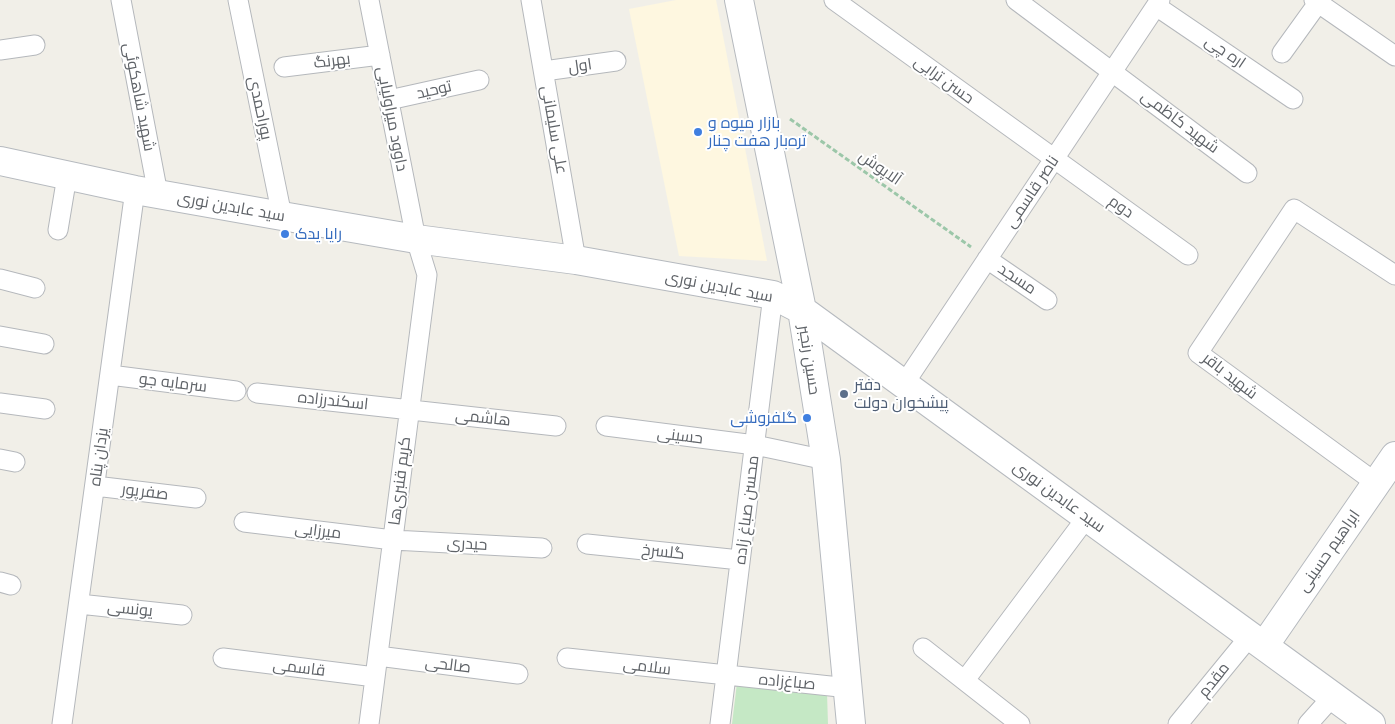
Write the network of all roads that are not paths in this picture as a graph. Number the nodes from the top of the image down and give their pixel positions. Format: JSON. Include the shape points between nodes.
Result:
{"nodes":[{"id":1,"x":120,"y":0,"type":"edge"},
{"id":2,"x":238,"y":0,"type":"edge"},
{"id":3,"x":369,"y":0,"type":"edge"},
{"id":4,"x":531,"y":0,"type":"edge"},
{"id":5,"x":739,"y":0,"type":"edge"},
{"id":6,"x":834,"y":0,"type":"edge"},
{"id":7,"x":1016,"y":0,"type":"edge"},
{"id":8,"x":1316,"y":2,"type":"edge"},
{"id":9,"x":1158,"y":3,"type":"edge"},
{"id":10,"x":1036,"y":6,"type":"edge"},
{"id":11,"x":35,"y":45,"type":"dead end"},
{"id":12,"x":0,"y":50,"type":"edge"},
{"id":13,"x":1282,"y":53,"type":"dead end"},
{"id":14,"x":380,"y":55,"type":"junction"},
{"id":15,"x":1395,"y":56,"type":"edge"},
{"id":16,"x":616,"y":61,"type":"dead end"},
{"id":17,"x":284,"y":67,"type":"dead end"},
{"id":18,"x":544,"y":71,"type":"junction"},
{"id":19,"x":1112,"y":72,"type":"junction"},
{"id":20,"x":479,"y":80,"type":"dead end"},
{"id":21,"x":1293,"y":98,"type":"dead end"},
{"id":22,"x":389,"y":100,"type":"junction"},
{"id":23,"x":1053,"y":160,"type":"junction"},
{"id":24,"x":0,"y":161,"type":"edge"},
{"id":25,"x":1247,"y":172,"type":"dead end"},
{"id":26,"x":67,"y":176,"type":"junction"},
{"id":27,"x":147,"y":192,"type":"junction"},
{"id":28,"x":282,"y":216,"type":"junction"},
{"id":29,"x":58,"y":230,"type":"dead end"},
{"id":30,"x":416,"y":239,"type":"junction"},
{"id":31,"x":1188,"y":255,"type":"dead end"},
{"id":32,"x":987,"y":259,"type":"junction"},
{"id":33,"x":576,"y":260,"type":"junction"},
{"id":34,"x":1395,"y":275,"type":"edge"},
{"id":35,"x":0,"y":279,"type":"edge"},
{"id":36,"x":35,"y":288,"type":"dead end"},
{"id":37,"x":773,"y":295,"type":"junction"},
{"id":38,"x":1047,"y":300,"type":"dead end"},
{"id":39,"x":802,"y":310,"type":"junction"},
{"id":40,"x":0,"y":336,"type":"edge"},
{"id":41,"x":44,"y":344,"type":"dead end"},
{"id":42,"x":110,"y":375,"type":"junction"},
{"id":43,"x":904,"y":384,"type":"junction"},
{"id":44,"x":236,"y":391,"type":"dead end"},
{"id":45,"x":257,"y":393,"type":"dead end"},
{"id":46,"x":0,"y":403,"type":"edge"},
{"id":47,"x":45,"y":409,"type":"dead end"},
{"id":48,"x":410,"y":410,"type":"junction"},
{"id":49,"x":556,"y":426,"type":"dead end"},
{"id":50,"x":606,"y":426,"type":"dead end"},
{"id":51,"x":754,"y":445,"type":"junction"},
{"id":52,"x":1395,"y":456,"type":"edge"},
{"id":53,"x":826,"y":460,"type":"junction"},
{"id":54,"x":1376,"y":483,"type":"junction"},
{"id":55,"x":95,"y":486,"type":"junction"},
{"id":56,"x":196,"y":498,"type":"dead end"},
{"id":57,"x":1087,"y":517,"type":"junction"},
{"id":58,"x":244,"y":522,"type":"dead end"},
{"id":59,"x":393,"y":540,"type":"junction"},
{"id":60,"x":586,"y":544,"type":"dead end"},
{"id":61,"x":542,"y":548,"type":"dead end"},
{"id":62,"x":740,"y":560,"type":"junction"},
{"id":63,"x":79,"y":604,"type":"junction"},
{"id":64,"x":182,"y":615,"type":"dead end"},
{"id":65,"x":1257,"y":641,"type":"junction"},
{"id":66,"x":923,"y":648,"type":"dead end"},
{"id":67,"x":378,"y":656,"type":"junction"},
{"id":68,"x":223,"y":658,"type":"dead end"},
{"id":69,"x":567,"y":658,"type":"dead end"},
{"id":70,"x":518,"y":674,"type":"dead end"},
{"id":71,"x":726,"y":676,"type":"junction"},
{"id":72,"x":375,"y":677,"type":"junction"},
{"id":73,"x":964,"y":680,"type":"junction"},
{"id":74,"x":849,"y":688,"type":"junction"},
{"id":75,"x":1333,"y":696,"type":"junction"},
{"id":76,"x":62,"y":724,"type":"edge"},
{"id":77,"x":369,"y":724,"type":"edge"},
{"id":78,"x":720,"y":724,"type":"edge"},
{"id":79,"x":851,"y":724,"type":"edge"},
{"id":80,"x":1020,"y":724,"type":"edge"},
{"id":81,"x":1178,"y":724,"type":"edge"},
{"id":82,"x":1308,"y":724,"type":"edge"},
{"id":83,"x":1371,"y":724,"type":"edge"}],
"edges":[{"from":1,"to":27,"type":"street","name":"شهید شاهکوئی"},
{"from":2,"to":28,"type":"street","name":"پوراحمدی"},
{"from":3,"to":14,"type":"street","name":"داوود میراولیایی"},
{"from":4,"to":18,"type":"street","name":"علی سلیمانی"},
{"from":5,"to":39,"type":"main road","name":"حسین رنجبر"},
{"from":6,"to":23,"type":"street","name":"حسن ترابی"},
{"from":7,"to":10,"type":"street","name":"شهید کاظمی"},
{"from":8,"to":13,"type":"street"},
{"from":8,"to":15,"type":"street"},
{"from":9,"to":19,"type":"street","name":"ناصر قاسمی"},
{"from":9,"to":21,"type":"street","name":"اره چی"},
{"from":10,"to":19,"type":"street","name":"شهید کاظمی"},
{"from":11,"to":12,"type":"street"},
{"from":14,"to":17,"type":"street","name":"بهرنگ"},
{"from":14,"to":22,"type":"street","name":"داوود میراولیایی"},
{"from":16,"to":18,"type":"street","name":"اول"},
{"from":18,"to":33,"type":"street","name":"علی سلیمانی"},
{"from":19,"to":23,"type":"street","name":"ناصر قاسمی"},
{"from":19,"to":25,"type":"street","name":"شهید کاظمی"},
{"from":20,"to":22,"type":"street","name":"توحید"},
{"from":22,"to":30,"type":"street","name":"داوود میراولیایی"},
{"from":23,"to":31,"type":"street","name":"دوم"},
{"from":23,"to":32,"type":"street","name":"ناصر قاسمی"},
{"from":24,"to":26,"type":"main road","name":"سید عابدین نوری"},
{"from":26,"to":27,"type":"main road","name":"سید عابدین نوری"},
{"from":26,"to":29,"type":"street"},
{"from":27,"to":28,"type":"main road","name":"سید عابدین نوری"},
{"from":27,"to":42,"type":"street","name":"یزدان پناه"},
{"from":28,"to":30,"type":"main road","name":"سید عابدین نوری"},
{"from":30,"to":33,"type":"main road","name":"سید عابدین نوری"},
{"from":30,"to":48,"type":"street","name":"کریم قنبری‌ها","via":[[427,275]]},
{"from":32,"to":38,"type":"street","name":"مسجد"},
{"from":32,"to":43,"type":"street","name":"ناصر قاسمی"},
{"from":33,"to":37,"type":"main road","name":"سید عابدین نوری"},
{"from":34,"to":54,"type":"street","name":"شهید باقر","via":[[1294,209],[1198,354]]},
{"from":35,"to":36,"type":"street"},
{"from":37,"to":39,"type":"main road","name":"سید عابدین نوری"},
{"from":37,"to":51,"type":"street","name":"محسن صباغ زاده"},
{"from":39,"to":43,"type":"main road","name":"سید عابدین نوری"},
{"from":39,"to":53,"type":"main road","name":"حسین رنجبر"},
{"from":40,"to":41,"type":"street"},
{"from":42,"to":44,"type":"street","name":"سرمایه جو"},
{"from":42,"to":55,"type":"street","name":"یزدان پناه"},
{"from":43,"to":57,"type":"main road","name":"سید عابدین نوری"},
{"from":45,"to":48,"type":"street","name":"اسکندرزاده"},
{"from":46,"to":47,"type":"street"},
{"from":48,"to":49,"type":"street","name":"هاشمی"},
{"from":48,"to":59,"type":"street","name":"کریم قنبری‌ها"},
{"from":50,"to":51,"type":"street","name":"حسینی"},
{"from":51,"to":53,"type":"street"},
{"from":51,"to":62,"type":"street","name":"محسن صباغ زاده"},
{"from":52,"to":54,"type":"main road","name":"ابراهیم حسینی"},
{"from":53,"to":74,"type":"main road","name":"حسین رنجبر"},
{"from":54,"to":65,"type":"main road","name":"ابراهیم حسینی"},
{"from":55,"to":56,"type":"street","name":"صفرپور"},
{"from":55,"to":63,"type":"street","name":"یزدان پناه"},
{"from":57,"to":65,"type":"main road","name":"سید عابدین نوری"},
{"from":57,"to":73,"type":"street"},
{"from":58,"to":59,"type":"street","name":"میرزایی"},
{"from":59,"to":61,"type":"street","name":"حیدری"},
{"from":59,"to":67,"type":"street","name":"کریم قنبری‌ها"},
{"from":60,"to":62,"type":"street","name":"گلسرخ"},
{"from":62,"to":71,"type":"street","name":"محسن صباغ زاده"},
{"from":63,"to":64,"type":"street","name":"یونسی"},
{"from":63,"to":76,"type":"street","name":"یزدان پناه"},
{"from":65,"to":75,"type":"main road","name":"سید عابدین نوری"},
{"from":65,"to":81,"type":"street","name":"مقدم"},
{"from":66,"to":73,"type":"street"},
{"from":67,"to":70,"type":"street","name":"صالحی"},
{"from":67,"to":72,"type":"street","name":"کریم قنبری‌ها"},
{"from":68,"to":72,"type":"street","name":"قاسمی"},
{"from":69,"to":71,"type":"street","name":"سلامی"},
{"from":71,"to":74,"type":"street","name":"صباغ‌زاده"},
{"from":71,"to":78,"type":"street","name":"محسن صباغ زاده"},
{"from":72,"to":77,"type":"street","name":"کریم قنبری‌ها"},
{"from":73,"to":80,"type":"street"},
{"from":74,"to":79,"type":"main road","name":"حسین رنجبر"},
{"from":75,"to":82,"type":"street"},
{"from":75,"to":83,"type":"main road","name":"سید عابدین نوری"}]}
